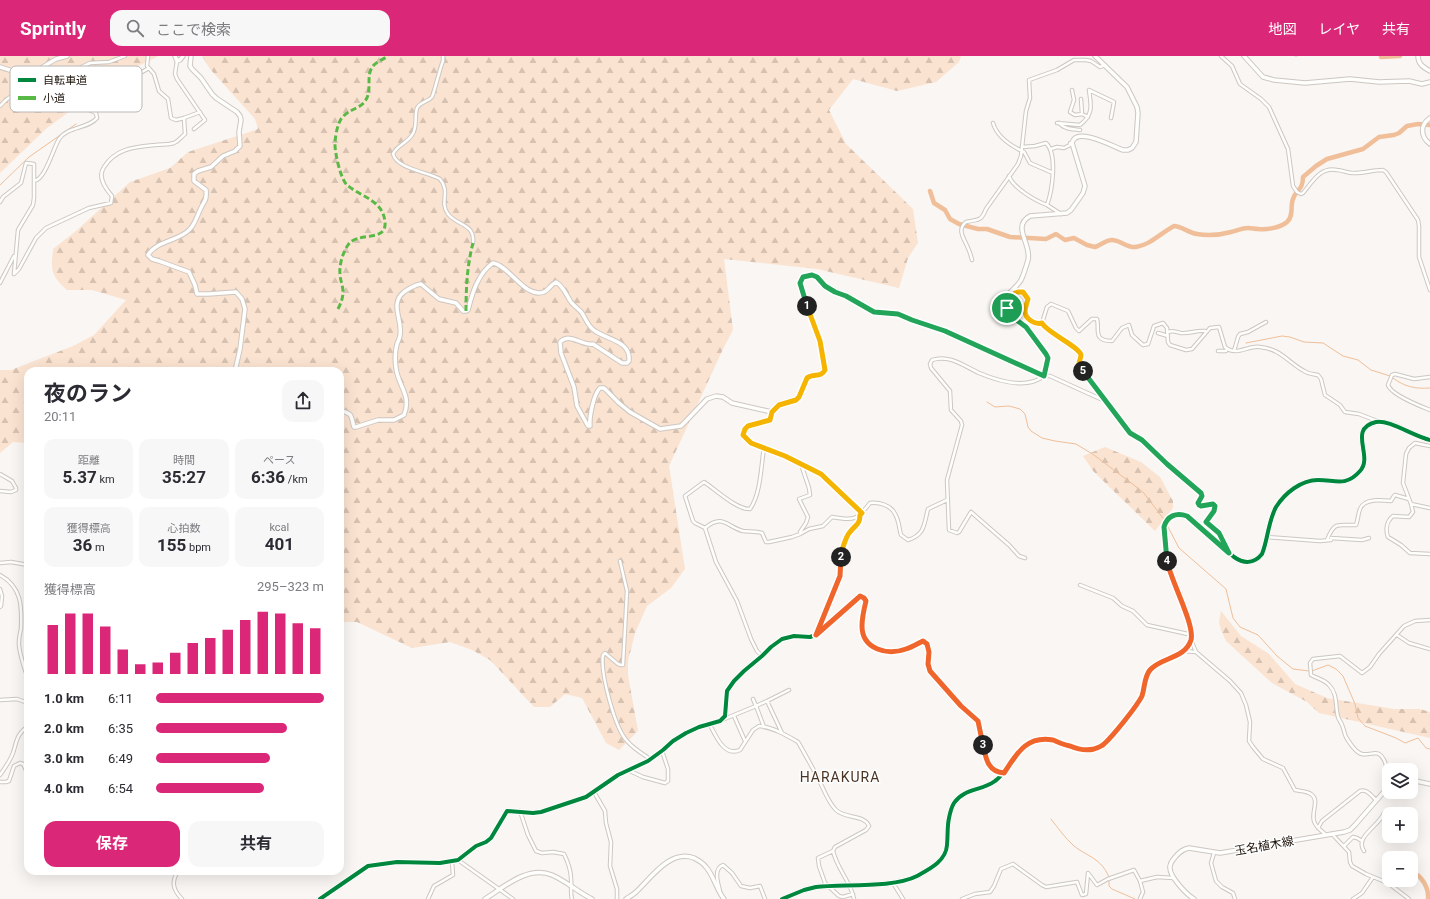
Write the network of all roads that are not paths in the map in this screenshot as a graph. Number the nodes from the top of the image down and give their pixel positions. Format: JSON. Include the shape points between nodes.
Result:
{"nodes":[{"id":1,"x":67,"y":56,"type":"edge"},
{"id":2,"x":125,"y":56,"type":"edge"},
{"id":3,"x":148,"y":56,"type":"edge"},
{"id":4,"x":175,"y":56,"type":"edge"},
{"id":5,"x":184,"y":56,"type":"edge"},
{"id":6,"x":191,"y":56,"type":"edge"},
{"id":7,"x":443,"y":56,"type":"edge"},
{"id":8,"x":1073,"y":56,"type":"edge"},
{"id":9,"x":1095,"y":56,"type":"edge"},
{"id":10,"x":1221,"y":56,"type":"edge"},
{"id":11,"x":1244,"y":56,"type":"edge"},
{"id":12,"x":1418,"y":56,"type":"edge"},
{"id":13,"x":1074,"y":60,"type":"junction"},
{"id":14,"x":177,"y":61,"type":"junction"},
{"id":15,"x":1105,"y":65,"type":"junction"},
{"id":16,"x":44,"y":66,"type":"edge"},
{"id":17,"x":84,"y":66,"type":"edge"},
{"id":18,"x":0,"y":68,"type":"edge"},
{"id":19,"x":149,"y":68,"type":"junction"},
{"id":20,"x":10,"y":71,"type":"edge"},
{"id":21,"x":1430,"y":71,"type":"edge"},
{"id":22,"x":142,"y":72,"type":"edge"},
{"id":23,"x":1430,"y":82,"type":"edge"},
{"id":24,"x":1072,"y":90,"type":"dead end"},
{"id":25,"x":10,"y":97,"type":"edge"},
{"id":26,"x":1081,"y":100,"type":"dead end"},
{"id":27,"x":0,"y":106,"type":"edge"},
{"id":28,"x":94,"y":112,"type":"edge"},
{"id":29,"x":200,"y":112,"type":"junction"},
{"id":30,"x":1082,"y":114,"type":"junction"},
{"id":31,"x":1088,"y":116,"type":"junction"},
{"id":32,"x":184,"y":118,"type":"junction"},
{"id":33,"x":1111,"y":118,"type":"dead end"},
{"id":34,"x":1430,"y":118,"type":"edge"},
{"id":35,"x":993,"y":123,"type":"dead end"},
{"id":36,"x":194,"y":129,"type":"dead end"},
{"id":37,"x":1080,"y":130,"type":"dead end"},
{"id":38,"x":1070,"y":143,"type":"dead end"},
{"id":39,"x":1430,"y":144,"type":"edge"},
{"id":40,"x":1022,"y":147,"type":"junction"},
{"id":41,"x":1051,"y":148,"type":"junction"},
{"id":42,"x":1022,"y":151,"type":"junction"},
{"id":43,"x":1053,"y":173,"type":"junction"},
{"id":44,"x":1009,"y":176,"type":"junction"},
{"id":45,"x":34,"y":181,"type":"junction"},
{"id":46,"x":0,"y":202,"type":"edge"},
{"id":47,"x":1048,"y":205,"type":"junction"},
{"id":48,"x":1061,"y":214,"type":"junction"},
{"id":49,"x":472,"y":243,"type":"dead end"},
{"id":50,"x":16,"y":254,"type":"junction"},
{"id":51,"x":972,"y":260,"type":"dead end"},
{"id":52,"x":0,"y":283,"type":"edge"},
{"id":53,"x":1430,"y":290,"type":"edge"},
{"id":54,"x":1007,"y":308,"type":"junction"},
{"id":55,"x":1266,"y":322,"type":"dead end"},
{"id":56,"x":1042,"y":323,"type":"junction"},
{"id":57,"x":1206,"y":331,"type":"junction"},
{"id":58,"x":1168,"y":332,"type":"junction"},
{"id":59,"x":1158,"y":333,"type":"dead end"},
{"id":60,"x":1168,"y":336,"type":"junction"},
{"id":61,"x":1218,"y":350,"type":"dead end"},
{"id":62,"x":1227,"y":350,"type":"junction"},
{"id":63,"x":1234,"y":351,"type":"junction"},
{"id":64,"x":236,"y":367,"type":"edge"},
{"id":65,"x":1045,"y":376,"type":"junction"},
{"id":66,"x":1430,"y":377,"type":"edge"},
{"id":67,"x":1106,"y":402,"type":"junction"},
{"id":68,"x":1430,"y":410,"type":"edge"},
{"id":69,"x":344,"y":411,"type":"edge"},
{"id":70,"x":772,"y":412,"type":"junction"},
{"id":71,"x":1378,"y":422,"type":"junction"},
{"id":72,"x":1430,"y":440,"type":"edge"},
{"id":73,"x":1430,"y":446,"type":"edge"},
{"id":74,"x":764,"y":448,"type":"junction"},
{"id":75,"x":801,"y":464,"type":"junction"},
{"id":76,"x":0,"y":474,"type":"edge"},
{"id":77,"x":0,"y":491,"type":"edge"},
{"id":78,"x":1410,"y":499,"type":"junction"},
{"id":79,"x":947,"y":500,"type":"junction"},
{"id":80,"x":1411,"y":504,"type":"junction"},
{"id":81,"x":1430,"y":508,"type":"edge"},
{"id":82,"x":861,"y":514,"type":"junction"},
{"id":83,"x":705,"y":528,"type":"junction"},
{"id":84,"x":800,"y":534,"type":"junction"},
{"id":85,"x":1267,"y":537,"type":"junction"},
{"id":86,"x":1369,"y":538,"type":"dead end"},
{"id":87,"x":1327,"y":540,"type":"junction"},
{"id":88,"x":1229,"y":553,"type":"junction"},
{"id":89,"x":1430,"y":554,"type":"edge"},
{"id":90,"x":1025,"y":558,"type":"dead end"},
{"id":91,"x":620,"y":562,"type":"dead end"},
{"id":92,"x":0,"y":563,"type":"edge"},
{"id":93,"x":24,"y":564,"type":"edge"},
{"id":94,"x":0,"y":575,"type":"edge"},
{"id":95,"x":1173,"y":582,"type":"junction"},
{"id":96,"x":1080,"y":585,"type":"dead end"},
{"id":97,"x":0,"y":589,"type":"edge"},
{"id":98,"x":1181,"y":595,"type":"dead end"},
{"id":99,"x":0,"y":607,"type":"edge"},
{"id":100,"x":1430,"y":620,"type":"edge"},
{"id":101,"x":1191,"y":629,"type":"junction"},
{"id":102,"x":816,"y":635,"type":"junction"},
{"id":103,"x":1397,"y":635,"type":"junction"},
{"id":104,"x":1190,"y":640,"type":"junction"},
{"id":105,"x":1430,"y":650,"type":"edge"},
{"id":106,"x":1183,"y":651,"type":"junction"},
{"id":107,"x":1196,"y":652,"type":"junction"},
{"id":108,"x":762,"y":656,"type":"junction"},
{"id":109,"x":24,"y":668,"type":"edge"},
{"id":110,"x":789,"y":690,"type":"dead end"},
{"id":111,"x":753,"y":699,"type":"dead end"},
{"id":112,"x":0,"y":700,"type":"edge"},
{"id":113,"x":767,"y":701,"type":"junction"},
{"id":114,"x":24,"y":702,"type":"edge"},
{"id":115,"x":756,"y":706,"type":"junction"},
{"id":116,"x":734,"y":716,"type":"junction"},
{"id":117,"x":720,"y":721,"type":"junction"},
{"id":118,"x":710,"y":725,"type":"junction"},
{"id":119,"x":764,"y":727,"type":"junction"},
{"id":120,"x":24,"y":729,"type":"edge"},
{"id":121,"x":782,"y":733,"type":"junction"},
{"id":122,"x":745,"y":742,"type":"junction"},
{"id":123,"x":662,"y":751,"type":"junction"},
{"id":124,"x":650,"y":759,"type":"junction"},
{"id":125,"x":1384,"y":763,"type":"edge"},
{"id":126,"x":24,"y":765,"type":"edge"},
{"id":127,"x":629,"y":771,"type":"junction"},
{"id":128,"x":1004,"y":773,"type":"junction"},
{"id":129,"x":0,"y":775,"type":"edge"},
{"id":130,"x":1418,"y":781,"type":"edge"},
{"id":131,"x":0,"y":782,"type":"edge"},
{"id":132,"x":1430,"y":784,"type":"edge"},
{"id":133,"x":594,"y":792,"type":"junction"},
{"id":134,"x":1382,"y":793,"type":"edge"},
{"id":135,"x":1376,"y":800,"type":"junction"},
{"id":136,"x":520,"y":811,"type":"junction"},
{"id":137,"x":1382,"y":816,"type":"edge"},
{"id":138,"x":1318,"y":828,"type":"junction"},
{"id":139,"x":1332,"y":834,"type":"junction"},
{"id":140,"x":1326,"y":835,"type":"junction"},
{"id":141,"x":1362,"y":841,"type":"junction"},
{"id":142,"x":1344,"y":846,"type":"junction"},
{"id":143,"x":833,"y":851,"type":"junction"},
{"id":144,"x":1364,"y":851,"type":"dead end"},
{"id":145,"x":1214,"y":853,"type":"junction"},
{"id":146,"x":458,"y":860,"type":"junction"},
{"id":147,"x":452,"y":862,"type":"junction"},
{"id":148,"x":176,"y":875,"type":"edge"},
{"id":149,"x":1372,"y":877,"type":"junction"},
{"id":150,"x":1174,"y":878,"type":"junction"},
{"id":151,"x":1140,"y":881,"type":"junction"},
{"id":152,"x":893,"y":883,"type":"junction"},
{"id":153,"x":850,"y":885,"type":"junction"},
{"id":154,"x":827,"y":886,"type":"junction"},
{"id":155,"x":571,"y":887,"type":"junction"},
{"id":156,"x":499,"y":890,"type":"junction"},
{"id":157,"x":853,"y":894,"type":"junction"},
{"id":158,"x":723,"y":898,"type":"edge"},
{"id":159,"x":182,"y":899,"type":"edge"},
{"id":160,"x":320,"y":899,"type":"edge"},
{"id":161,"x":428,"y":899,"type":"edge"},
{"id":162,"x":485,"y":899,"type":"edge"},
{"id":163,"x":513,"y":899,"type":"edge"},
{"id":164,"x":572,"y":899,"type":"edge"},
{"id":165,"x":592,"y":899,"type":"edge"},
{"id":166,"x":617,"y":899,"type":"edge"},
{"id":167,"x":626,"y":899,"type":"edge"},
{"id":168,"x":765,"y":899,"type":"edge"},
{"id":169,"x":782,"y":899,"type":"edge"},
{"id":170,"x":854,"y":899,"type":"edge"},
{"id":171,"x":903,"y":899,"type":"edge"},
{"id":172,"x":962,"y":899,"type":"edge"},
{"id":173,"x":1140,"y":899,"type":"edge"},
{"id":174,"x":1194,"y":899,"type":"edge"},
{"id":175,"x":1234,"y":899,"type":"edge"},
{"id":176,"x":1353,"y":899,"type":"edge"},
{"id":177,"x":1409,"y":899,"type":"edge"}],
"edges":[{"from":1,"to":16,"type":"main road"},
{"from":2,"to":17,"type":"street","via":[[109,62]]},
{"from":3,"to":19,"type":"street"},
{"from":4,"to":14,"type":"main road"},
{"from":5,"to":14,"type":"main road"},
{"from":6,"to":64,"type":"main road","via":[[190,66],[212,94],[240,116],[240,146],[211,167],[194,174],[194,181],[206,190],[207,195],[193,226],[187,232],[156,247],[148,255],[152,260],[189,272],[197,294],[236,292],[242,299],[245,313]]},
{"from":7,"to":49,"type":"street","via":[[432,96],[416,110],[413,134],[393,154],[396,160],[405,166],[440,179],[446,188],[446,212],[472,232]]},
{"from":8,"to":13,"type":"street"},
{"from":9,"to":15,"type":"main road"},
{"from":10,"to":53,"type":"street","via":[[1232,66],[1240,84],[1269,107],[1288,149],[1293,186],[1298,193],[1304,193],[1316,176],[1326,170],[1353,174],[1385,171],[1418,220],[1419,257]]},
{"from":11,"to":23,"type":"main road","via":[[1263,77],[1274,80],[1305,83],[1350,79],[1379,82],[1409,81],[1422,84]]},
{"from":12,"to":21,"type":"main road","via":[[1423,68]]},
{"from":13,"to":15,"type":"street","via":[[1091,61],[1100,67]]},
{"from":13,"to":40,"type":"street","via":[[1058,70],[1029,80],[1030,98]]},
{"from":14,"to":29,"type":"street","via":[[177,79]]},
{"from":15,"to":48,"type":"main road","via":[[1126,87],[1137,107],[1136,142],[1132,148],[1123,150],[1091,137],[1076,136],[1072,143],[1085,186],[1071,210]]},
{"from":18,"to":20,"type":"main road"},
{"from":19,"to":22,"type":"street"},
{"from":19,"to":32,"type":"street","via":[[154,74],[159,91],[168,99],[172,119]]},
{"from":24,"to":30,"type":"street","via":[[1074,100],[1070,112],[1075,115]]},
{"from":25,"to":27,"type":"street"},
{"from":26,"to":30,"type":"street"},
{"from":28,"to":45,"type":"street","via":[[98,118],[63,135],[42,176]]},
{"from":29,"to":32,"type":"street"},
{"from":29,"to":36,"type":"street","via":[[205,120]]},
{"from":30,"to":31,"type":"street"},
{"from":31,"to":33,"type":"street","via":[[1092,109],[1089,90],[1114,102]]},
{"from":31,"to":37,"type":"street","via":[[1080,125],[1058,122],[1067,128]]},
{"from":32,"to":50,"type":"street","via":[[185,134],[174,143],[130,149],[112,156],[100,175],[112,196],[111,203],[89,208],[46,228],[36,238],[14,274]]},
{"from":34,"to":39,"type":"main road","via":[[1424,125],[1423,135]]},
{"from":35,"to":42,"type":"street","via":[[998,133]]},
{"from":38,"to":41,"type":"street","via":[[1064,148]]},
{"from":40,"to":41,"type":"street","via":[[1046,143]]},
{"from":40,"to":42,"type":"street"},
{"from":41,"to":43,"type":"street"},
{"from":42,"to":43,"type":"street","via":[[1030,162]]},
{"from":42,"to":44,"type":"street"},
{"from":43,"to":47,"type":"street"},
{"from":44,"to":47,"type":"street","via":[[1015,186]]},
{"from":44,"to":51,"type":"street","via":[[983,217],[963,225],[962,234]]},
{"from":45,"to":46,"type":"street","via":[[34,164],[26,163],[20,183]]},
{"from":45,"to":50,"type":"street","via":[[33,205],[18,230]]},
{"from":47,"to":48,"type":"street"},
{"from":48,"to":54,"type":"main road","via":[[1030,216],[1022,224],[1029,257],[1021,280],[1005,298]]},
{"from":50,"to":52,"type":"street"},
{"from":54,"to":56,"type":"street","via":[[1015,293],[1023,292],[1028,299],[1025,311],[1027,317],[1037,324]]},
{"from":54,"to":65,"type":"main road","via":[[1014,318],[1026,327],[1046,354],[1048,358]]},
{"from":55,"to":63,"type":"street","via":[[1240,334]]},
{"from":56,"to":58,"type":"street","via":[[1047,307],[1051,304],[1068,311],[1079,331],[1092,319],[1097,320],[1098,334],[1107,341],[1112,341],[1126,325],[1129,325],[1135,340],[1143,345],[1148,344],[1152,329],[1157,324],[1166,325]]},
{"from":56,"to":67,"type":"street","via":[[1042,326],[1080,352],[1079,366]]},
{"from":57,"to":58,"type":"street"},
{"from":57,"to":60,"type":"street","via":[[1190,350],[1170,345]]},
{"from":57,"to":62,"type":"street","via":[[1220,327]]},
{"from":58,"to":60,"type":"street"},
{"from":59,"to":60,"type":"street"},
{"from":61,"to":62,"type":"street"},
{"from":62,"to":63,"type":"street"},
{"from":63,"to":71,"type":"street","via":[[1254,346],[1276,351],[1306,373],[1318,375],[1325,395],[1340,405],[1345,412],[1359,414]]},
{"from":65,"to":67,"type":"street"},
{"from":65,"to":70,"type":"main road","via":[[945,331],[898,314],[874,312],[825,286],[817,277],[808,275],[803,277],[801,289],[820,341],[825,370],[821,375],[807,378],[796,400],[779,405]]},
{"from":65,"to":79,"type":"street","via":[[1030,383],[1010,382],[979,373],[949,359],[932,360],[931,368],[950,391],[951,410],[962,425],[947,480]]},
{"from":66,"to":68,"type":"street","via":[[1414,380],[1394,374],[1388,385],[1391,390]]},
{"from":67,"to":88,"type":"street","via":[[1130,433],[1142,440],[1201,493],[1199,505],[1214,505],[1214,511],[1206,522],[1219,533]]},
{"from":69,"to":70,"type":"main road","via":[[351,414],[356,427],[378,420],[394,420],[404,415],[406,396],[396,370],[400,330],[396,311],[401,294],[421,284],[439,299],[456,303],[466,311],[479,279],[493,263],[503,267],[525,287],[538,293],[544,292],[556,282],[560,284],[590,327],[627,348],[629,361],[622,363],[593,344],[567,338],[560,342],[561,353],[574,387],[578,411],[588,426],[595,395],[600,388],[604,388],[630,412],[660,429],[681,426],[707,399],[716,396],[732,403]]},
{"from":70,"to":74,"type":"street","via":[[770,420],[748,426],[743,433],[747,440]]},
{"from":71,"to":72,"type":"main road","via":[[1388,423]]},
{"from":71,"to":85,"type":"main road","via":[[1368,426],[1362,434],[1366,459],[1360,472],[1345,482],[1311,480],[1298,485],[1286,494],[1277,506],[1270,520]]},
{"from":73,"to":78,"type":"street","via":[[1415,443],[1406,454],[1402,483]]},
{"from":74,"to":75,"type":"street"},
{"from":74,"to":83,"type":"street","via":[[755,499],[750,509],[741,507],[704,482],[684,496],[694,524]]},
{"from":75,"to":82,"type":"street","via":[[821,474]]},
{"from":75,"to":84,"type":"street","via":[[810,495],[799,499],[808,517]]},
{"from":76,"to":77,"type":"street","via":[[12,481],[16,488],[11,492]]},
{"from":78,"to":80,"type":"street"},
{"from":78,"to":87,"type":"street","via":[[1394,496],[1391,500],[1365,503],[1359,509],[1356,525],[1336,526]]},
{"from":79,"to":82,"type":"street","via":[[928,509],[923,531],[908,540],[901,535],[896,514],[883,504],[870,503]]},
{"from":79,"to":90,"type":"street","via":[[949,530],[959,532],[971,512],[1019,556]]},
{"from":80,"to":81,"type":"street"},
{"from":80,"to":89,"type":"street","via":[[1412,515],[1406,518],[1393,516],[1386,533],[1410,553]]},
{"from":82,"to":84,"type":"street","via":[[850,520],[832,517],[823,526]]},
{"from":82,"to":102,"type":"street","via":[[857,527],[849,532],[841,553],[840,576]]},
{"from":83,"to":84,"type":"street","via":[[713,522],[727,522],[741,530],[762,533],[766,542]]},
{"from":83,"to":108,"type":"street","via":[[716,562],[737,600],[751,639]]},
{"from":85,"to":87,"type":"street","via":[[1320,542]]},
{"from":85,"to":88,"type":"main road","via":[[1262,554],[1254,561],[1245,562]]},
{"from":86,"to":87,"type":"street"},
{"from":88,"to":95,"type":"main road","via":[[1187,516],[1181,514],[1170,518],[1164,527],[1168,564]]},
{"from":91,"to":124,"type":"street","via":[[627,591],[623,665],[605,653],[603,664],[608,694],[621,734],[627,742]]},
{"from":92,"to":93,"type":"street"},
{"from":94,"to":109,"type":"street","via":[[8,580],[19,595],[19,648]]},
{"from":95,"to":98,"type":"street"},
{"from":95,"to":101,"type":"main road"},
{"from":96,"to":101,"type":"street","via":[[1113,598],[1148,625],[1188,634]]},
{"from":97,"to":99,"type":"street"},
{"from":100,"to":103,"type":"street","via":[[1410,623]]},
{"from":101,"to":104,"type":"main road"},
{"from":102,"to":108,"type":"street","via":[[782,639]]},
{"from":102,"to":128,"type":"street","via":[[860,596],[866,601],[862,621],[863,632],[873,648],[894,652],[925,642],[928,646],[930,671],[978,721],[980,737],[990,767],[995,772]]},
{"from":103,"to":105,"type":"street","via":[[1409,643]]},
{"from":103,"to":125,"type":"street","via":[[1366,672],[1362,673],[1340,656],[1313,658],[1310,663],[1311,675],[1328,684],[1334,692],[1338,718],[1345,736],[1360,754],[1377,753]]},
{"from":104,"to":106,"type":"main road"},
{"from":104,"to":107,"type":"street"},
{"from":106,"to":107,"type":"street"},
{"from":106,"to":128,"type":"main road","via":[[1151,669],[1137,704],[1104,744],[1093,750],[1086,750],[1053,740],[1036,741],[1019,751]]},
{"from":107,"to":138,"type":"street","via":[[1241,693],[1250,722],[1249,740],[1260,756],[1283,768],[1295,790],[1309,793],[1314,797],[1313,819]]},
{"from":108,"to":117,"type":"street","via":[[730,685],[725,700],[725,716]]},
{"from":110,"to":113,"type":"street"},
{"from":111,"to":115,"type":"street"},
{"from":112,"to":114,"type":"street","via":[[17,699]]},
{"from":113,"to":115,"type":"street"},
{"from":113,"to":121,"type":"street"},
{"from":115,"to":116,"type":"street"},
{"from":115,"to":119,"type":"street"},
{"from":116,"to":117,"type":"street"},
{"from":116,"to":122,"type":"street"},
{"from":117,"to":118,"type":"street"},
{"from":118,"to":122,"type":"street","via":[[723,748],[740,750]]},
{"from":118,"to":123,"type":"street","via":[[686,733]]},
{"from":119,"to":121,"type":"street"},
{"from":119,"to":122,"type":"street","via":[[759,726],[753,730]]},
{"from":120,"to":129,"type":"street","via":[[17,738],[11,758]]},
{"from":121,"to":143,"type":"street","via":[[798,742],[837,811],[868,825],[866,830],[835,847]]},
{"from":123,"to":124,"type":"street"},
{"from":123,"to":127,"type":"street","via":[[669,774],[669,779],[665,783]]},
{"from":124,"to":127,"type":"street"},
{"from":126,"to":131,"type":"street","via":[[20,763],[14,766],[9,781]]},
{"from":127,"to":133,"type":"street","via":[[618,775]]},
{"from":128,"to":152,"type":"main road","via":[[994,782],[966,792],[952,805],[946,852],[935,866],[912,878]]},
{"from":130,"to":132,"type":"main road"},
{"from":133,"to":136,"type":"street","via":[[541,812]]},
{"from":133,"to":166,"type":"street","via":[[605,811],[612,842],[610,866],[617,889]]},
{"from":134,"to":135,"type":"main road","name":"玉名植木線"},
{"from":135,"to":138,"type":"street","via":[[1365,791],[1358,792],[1322,821]]},
{"from":135,"to":139,"type":"main road","name":"玉名植木線","via":[[1350,830]]},
{"from":136,"to":146,"type":"street","via":[[507,811],[491,838]]},
{"from":136,"to":155,"type":"street","via":[[536,851],[564,854],[571,876]]},
{"from":137,"to":141,"type":"street"},
{"from":138,"to":140,"type":"street"},
{"from":139,"to":140,"type":"main road","name":"玉名植木線"},
{"from":139,"to":142,"type":"street"},
{"from":140,"to":145,"type":"main road","name":"玉名植木線"},
{"from":141,"to":142,"type":"street","via":[[1353,837]]},
{"from":141,"to":144,"type":"street"},
{"from":142,"to":149,"type":"street","via":[[1349,852],[1352,866]]},
{"from":143,"to":153,"type":"street"},
{"from":143,"to":154,"type":"street","via":[[818,858],[822,877]]},
{"from":145,"to":150,"type":"main road","name":"玉名植木線","via":[[1185,848],[1171,863],[1170,870]]},
{"from":145,"to":175,"type":"street","via":[[1211,863],[1216,881],[1222,888],[1233,893]]},
{"from":146,"to":147,"type":"street"},
{"from":146,"to":156,"type":"street"},
{"from":147,"to":160,"type":"street","via":[[398,862],[368,866]]},
{"from":147,"to":161,"type":"street","via":[[453,875],[434,886]]},
{"from":148,"to":159,"type":"street","via":[[173,883]]},
{"from":149,"to":176,"type":"street","via":[[1362,893]]},
{"from":149,"to":177,"type":"street","via":[[1388,882]]},
{"from":150,"to":151,"type":"street","via":[[1157,877]]},
{"from":150,"to":174,"type":"main road"},
{"from":151,"to":172,"type":"street","via":[[1134,870],[1097,885],[1088,873],[1086,894],[1082,895],[1077,882],[1046,887],[1013,864],[1001,869],[990,892]]},
{"from":151,"to":173,"type":"street"},
{"from":152,"to":153,"type":"main road"},
{"from":152,"to":171,"type":"street"},
{"from":153,"to":154,"type":"main road"},
{"from":153,"to":157,"type":"street"},
{"from":154,"to":157,"type":"street","via":[[839,896]]},
{"from":154,"to":169,"type":"main road","via":[[804,890]]},
{"from":155,"to":156,"type":"main road","via":[[551,875],[534,873]]},
{"from":155,"to":164,"type":"street"},
{"from":155,"to":165,"type":"main road"},
{"from":156,"to":162,"type":"main road"},
{"from":156,"to":163,"type":"street"},
{"from":157,"to":170,"type":"street"},
{"from":158,"to":167,"type":"main road","via":[[706,867],[697,859],[683,856],[659,869]]},
{"from":158,"to":168,"type":"street","via":[[717,874],[718,868],[723,865],[740,886],[760,886]]}]}
